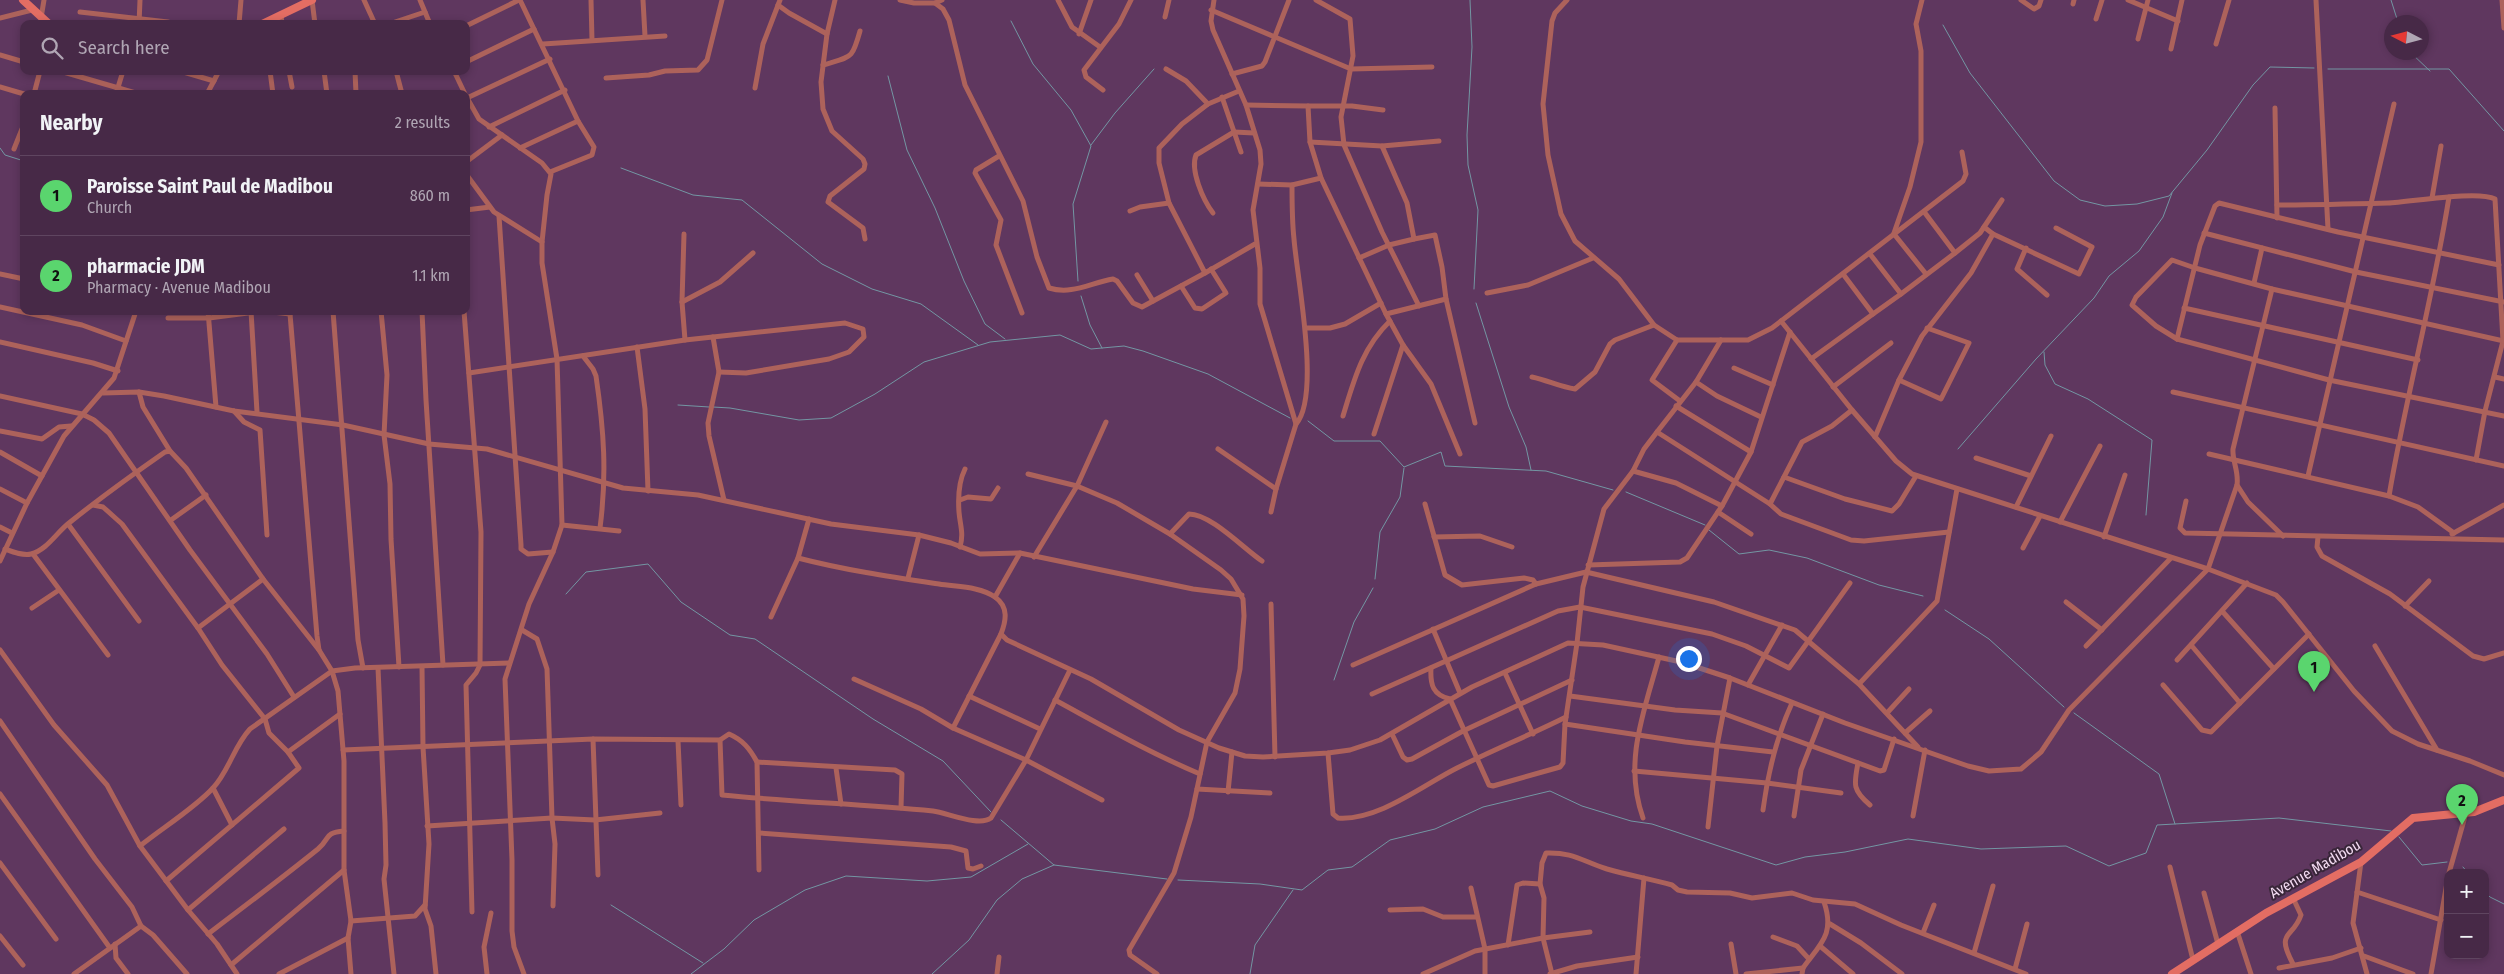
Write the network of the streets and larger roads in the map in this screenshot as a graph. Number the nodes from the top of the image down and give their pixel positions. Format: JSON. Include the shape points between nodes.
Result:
{"nodes":[{"id":1,"x":23,"y":0,"type":"edge"},
{"id":2,"x":44,"y":0,"type":"edge"},
{"id":3,"x":140,"y":0,"type":"edge"},
{"id":4,"x":241,"y":0,"type":"edge"},
{"id":5,"x":312,"y":0,"type":"edge"},
{"id":6,"x":364,"y":0,"type":"edge"},
{"id":7,"x":420,"y":0,"type":"edge"},
{"id":8,"x":519,"y":0,"type":"edge"},
{"id":9,"x":590,"y":0,"type":"edge"},
{"id":10,"x":643,"y":0,"type":"edge"},
{"id":11,"x":722,"y":0,"type":"edge"},
{"id":12,"x":835,"y":0,"type":"edge"},
{"id":13,"x":900,"y":0,"type":"edge"},
{"id":14,"x":942,"y":0,"type":"edge"},
{"id":15,"x":1058,"y":0,"type":"edge"},
{"id":16,"x":1091,"y":0,"type":"edge"},
{"id":17,"x":1131,"y":0,"type":"edge"},
{"id":18,"x":1169,"y":0,"type":"edge"},
{"id":19,"x":1214,"y":0,"type":"edge"},
{"id":20,"x":1289,"y":0,"type":"edge"},
{"id":21,"x":1316,"y":0,"type":"edge"},
{"id":22,"x":1567,"y":0,"type":"edge"},
{"id":23,"x":1922,"y":0,"type":"edge"},
{"id":24,"x":2021,"y":0,"type":"edge"},
{"id":25,"x":2040,"y":0,"type":"edge"},
{"id":26,"x":2102,"y":0,"type":"edge"},
{"id":27,"x":2128,"y":0,"type":"edge"},
{"id":28,"x":2148,"y":0,"type":"edge"},
{"id":29,"x":2182,"y":0,"type":"edge"},
{"id":30,"x":2229,"y":0,"type":"edge"},
{"id":31,"x":2316,"y":0,"type":"edge"},
{"id":32,"x":2502,"y":0,"type":"edge"},
{"id":33,"x":779,"y":2,"type":"edge"},
{"id":34,"x":935,"y":3,"type":"junction"},
{"id":35,"x":2146,"y":8,"type":"junction"},
{"id":36,"x":32,"y":10,"type":"junction"},
{"id":37,"x":1211,"y":10,"type":"junction"},
{"id":38,"x":80,"y":12,"type":"dead end"},
{"id":39,"x":425,"y":12,"type":"junction"},
{"id":40,"x":280,"y":14,"type":"junction"},
{"id":41,"x":0,"y":18,"type":"edge"},
{"id":42,"x":1165,"y":18,"type":"dead end"},
{"id":43,"x":41,"y":19,"type":"joint"},
{"id":44,"x":2096,"y":19,"type":"dead end"},
{"id":45,"x":132,"y":20,"type":"edge"},
{"id":46,"x":139,"y":20,"type":"edge"},
{"id":47,"x":239,"y":20,"type":"edge"},
{"id":48,"x":270,"y":20,"type":"edge"},
{"id":49,"x":281,"y":20,"type":"edge"},
{"id":50,"x":314,"y":20,"type":"edge"},
{"id":51,"x":373,"y":20,"type":"edge"},
{"id":52,"x":402,"y":20,"type":"edge"},
{"id":53,"x":428,"y":20,"type":"edge"},
{"id":54,"x":2178,"y":21,"type":"junction"},
{"id":55,"x":470,"y":24,"type":"edge"},
{"id":56,"x":2504,"y":28,"type":"edge"},
{"id":57,"x":534,"y":29,"type":"junction"},
{"id":58,"x":860,"y":30,"type":"dead end"},
{"id":59,"x":827,"y":34,"type":"junction"},
{"id":60,"x":1079,"y":34,"type":"junction"},
{"id":61,"x":1275,"y":35,"type":"junction"},
{"id":62,"x":645,"y":36,"type":"junction"},
{"id":63,"x":665,"y":36,"type":"dead end"},
{"id":64,"x":2138,"y":39,"type":"dead end"},
{"id":65,"x":592,"y":40,"type":"junction"},
{"id":66,"x":543,"y":44,"type":"junction"},
{"id":67,"x":2216,"y":44,"type":"dead end"},
{"id":68,"x":1100,"y":47,"type":"junction"},
{"id":69,"x":2171,"y":49,"type":"dead end"},
{"id":70,"x":0,"y":55,"type":"edge"},
{"id":71,"x":550,"y":59,"type":"junction"},
{"id":72,"x":470,"y":60,"type":"edge"},
{"id":73,"x":20,"y":61,"type":"edge"},
{"id":74,"x":823,"y":66,"type":"junction"},
{"id":75,"x":1432,"y":67,"type":"dead end"},
{"id":76,"x":1166,"y":68,"type":"dead end"},
{"id":77,"x":1352,"y":69,"type":"junction"},
{"id":78,"x":1232,"y":74,"type":"junction"},
{"id":79,"x":39,"y":75,"type":"edge"},
{"id":80,"x":71,"y":75,"type":"edge"},
{"id":81,"x":122,"y":75,"type":"edge"},
{"id":82,"x":194,"y":75,"type":"edge"},
{"id":83,"x":217,"y":75,"type":"edge"},
{"id":84,"x":271,"y":75,"type":"edge"},
{"id":85,"x":289,"y":75,"type":"edge"},
{"id":86,"x":325,"y":75,"type":"edge"},
{"id":87,"x":355,"y":75,"type":"edge"},
{"id":88,"x":397,"y":75,"type":"edge"},
{"id":89,"x":456,"y":75,"type":"edge"},
{"id":90,"x":606,"y":78,"type":"dead end"},
{"id":91,"x":214,"y":81,"type":"junction"},
{"id":92,"x":0,"y":87,"type":"edge"},
{"id":93,"x":292,"y":87,"type":"dead end"},
{"id":94,"x":755,"y":88,"type":"dead end"},
{"id":95,"x":35,"y":90,"type":"edge"},
{"id":96,"x":114,"y":90,"type":"edge"},
{"id":97,"x":117,"y":90,"type":"edge"},
{"id":98,"x":209,"y":90,"type":"edge"},
{"id":99,"x":272,"y":90,"type":"edge"},
{"id":100,"x":326,"y":90,"type":"edge"},
{"id":101,"x":356,"y":90,"type":"edge"},
{"id":102,"x":400,"y":90,"type":"edge"},
{"id":103,"x":463,"y":90,"type":"edge"},
{"id":104,"x":565,"y":90,"type":"junction"},
{"id":105,"x":1102,"y":90,"type":"dead end"},
{"id":106,"x":1239,"y":91,"type":"junction"},
{"id":107,"x":20,"y":93,"type":"edge"},
{"id":108,"x":470,"y":94,"type":"edge"},
{"id":109,"x":1222,"y":97,"type":"junction"},
{"id":110,"x":470,"y":103,"type":"edge"},
{"id":111,"x":1208,"y":104,"type":"junction"},
{"id":112,"x":2394,"y":104,"type":"dead end"},
{"id":113,"x":1246,"y":105,"type":"junction"},
{"id":114,"x":1308,"y":106,"type":"junction"},
{"id":115,"x":1344,"y":106,"type":"junction"},
{"id":116,"x":2276,"y":108,"type":"dead end"},
{"id":117,"x":1383,"y":110,"type":"dead end"},
{"id":118,"x":578,"y":121,"type":"junction"},
{"id":119,"x":489,"y":127,"type":"junction"},
{"id":120,"x":1234,"y":132,"type":"junction"},
{"id":121,"x":1254,"y":133,"type":"junction"},
{"id":122,"x":20,"y":134,"type":"edge"},
{"id":123,"x":502,"y":135,"type":"junction"},
{"id":124,"x":1439,"y":141,"type":"dead end"},
{"id":125,"x":1310,"y":142,"type":"junction"},
{"id":126,"x":1344,"y":145,"type":"junction"},
{"id":127,"x":1382,"y":146,"type":"junction"},
{"id":128,"x":2441,"y":146,"type":"dead end"},
{"id":129,"x":520,"y":148,"type":"junction"},
{"id":130,"x":14,"y":149,"type":"dead end"},
{"id":131,"x":1241,"y":152,"type":"dead end"},
{"id":132,"x":1962,"y":152,"type":"dead end"},
{"id":133,"x":999,"y":156,"type":"junction"},
{"id":134,"x":470,"y":159,"type":"edge"},
{"id":135,"x":550,"y":172,"type":"junction"},
{"id":136,"x":1321,"y":178,"type":"junction"},
{"id":137,"x":470,"y":180,"type":"edge"},
{"id":138,"x":1258,"y":184,"type":"junction"},
{"id":139,"x":1292,"y":185,"type":"junction"},
{"id":140,"x":2432,"y":198,"type":"junction"},
{"id":141,"x":2449,"y":198,"type":"junction"},
{"id":142,"x":2002,"y":200,"type":"dead end"},
{"id":143,"x":2373,"y":202,"type":"junction"},
{"id":144,"x":1169,"y":203,"type":"junction"},
{"id":145,"x":2325,"y":204,"type":"junction"},
{"id":146,"x":2276,"y":205,"type":"junction"},
{"id":147,"x":490,"y":207,"type":"junction"},
{"id":148,"x":470,"y":210,"type":"edge"},
{"id":149,"x":1130,"y":212,"type":"dead end"},
{"id":150,"x":1213,"y":213,"type":"dead end"},
{"id":151,"x":1924,"y":213,"type":"junction"},
{"id":152,"x":499,"y":216,"type":"junction"},
{"id":153,"x":2277,"y":218,"type":"junction"},
{"id":154,"x":1984,"y":227,"type":"junction"},
{"id":155,"x":2056,"y":228,"type":"dead end"},
{"id":156,"x":2328,"y":229,"type":"junction"},
{"id":157,"x":2204,"y":233,"type":"junction"},
{"id":158,"x":684,"y":234,"type":"dead end"},
{"id":159,"x":1894,"y":234,"type":"junction"},
{"id":160,"x":1993,"y":234,"type":"junction"},
{"id":161,"x":2364,"y":237,"type":"junction"},
{"id":162,"x":866,"y":239,"type":"dead end"},
{"id":163,"x":1414,"y":239,"type":"junction"},
{"id":164,"x":542,"y":242,"type":"junction"},
{"id":165,"x":1255,"y":244,"type":"junction"},
{"id":166,"x":1389,"y":245,"type":"junction"},
{"id":167,"x":2026,"y":248,"type":"junction"},
{"id":168,"x":2262,"y":248,"type":"junction"},
{"id":169,"x":753,"y":253,"type":"dead end"},
{"id":170,"x":1955,"y":253,"type":"junction"},
{"id":171,"x":2439,"y":253,"type":"junction"},
{"id":172,"x":1870,"y":254,"type":"junction"},
{"id":173,"x":1359,"y":258,"type":"junction"},
{"id":174,"x":1593,"y":258,"type":"junction"},
{"id":175,"x":2499,"y":266,"type":"junction"},
{"id":176,"x":2194,"y":268,"type":"junction"},
{"id":177,"x":1212,"y":269,"type":"junction"},
{"id":178,"x":2356,"y":272,"type":"junction"},
{"id":179,"x":1205,"y":273,"type":"junction"},
{"id":180,"x":0,"y":274,"type":"edge"},
{"id":181,"x":1843,"y":274,"type":"junction"},
{"id":182,"x":1926,"y":274,"type":"junction"},
{"id":183,"x":1137,"y":275,"type":"dead end"},
{"id":184,"x":20,"y":278,"type":"edge"},
{"id":185,"x":2254,"y":283,"type":"junction"},
{"id":186,"x":1182,"y":286,"type":"junction"},
{"id":187,"x":2272,"y":289,"type":"junction"},
{"id":188,"x":2432,"y":289,"type":"junction"},
{"id":189,"x":1487,"y":293,"type":"dead end"},
{"id":190,"x":1900,"y":294,"type":"junction"},
{"id":191,"x":2047,"y":295,"type":"dead end"},
{"id":192,"x":1446,"y":299,"type":"junction"},
{"id":193,"x":1152,"y":301,"type":"junction"},
{"id":194,"x":682,"y":302,"type":"junction"},
{"id":195,"x":2503,"y":302,"type":"edge"},
{"id":196,"x":1381,"y":304,"type":"junction"},
{"id":197,"x":2349,"y":305,"type":"junction"},
{"id":198,"x":1419,"y":306,"type":"junction"},
{"id":199,"x":0,"y":308,"type":"edge"},
{"id":200,"x":2184,"y":308,"type":"junction"},
{"id":201,"x":20,"y":312,"type":"edge"},
{"id":202,"x":1022,"y":313,"type":"dead end"},
{"id":203,"x":1386,"y":314,"type":"junction"},
{"id":204,"x":1873,"y":314,"type":"junction"},
{"id":205,"x":34,"y":315,"type":"edge"},
{"id":206,"x":135,"y":315,"type":"edge"},
{"id":207,"x":230,"y":315,"type":"edge"},
{"id":208,"x":251,"y":315,"type":"edge"},
{"id":209,"x":292,"y":315,"type":"edge"},
{"id":210,"x":333,"y":315,"type":"edge"},
{"id":211,"x":381,"y":315,"type":"edge"},
{"id":212,"x":422,"y":315,"type":"edge"},
{"id":213,"x":464,"y":315,"type":"edge"},
{"id":214,"x":168,"y":318,"type":"dead end"},
{"id":215,"x":208,"y":318,"type":"junction"},
{"id":216,"x":1390,"y":321,"type":"junction"},
{"id":217,"x":1781,"y":321,"type":"junction"},
{"id":218,"x":2425,"y":323,"type":"junction"},
{"id":219,"x":1654,"y":324,"type":"junction"},
{"id":220,"x":2261,"y":324,"type":"junction"},
{"id":221,"x":1306,"y":328,"type":"junction"},
{"id":222,"x":1928,"y":328,"type":"junction"},
{"id":223,"x":1790,"y":332,"type":"junction"},
{"id":224,"x":713,"y":337,"type":"junction"},
{"id":225,"x":2177,"y":339,"type":"junction"},
{"id":226,"x":685,"y":340,"type":"junction"},
{"id":227,"x":1677,"y":340,"type":"junction"},
{"id":228,"x":1721,"y":340,"type":"junction"},
{"id":229,"x":126,"y":341,"type":"junction"},
{"id":230,"x":2339,"y":341,"type":"junction"},
{"id":231,"x":2504,"y":341,"type":"edge"},
{"id":232,"x":0,"y":342,"type":"edge"},
{"id":233,"x":1891,"y":343,"type":"dead end"},
{"id":234,"x":1403,"y":344,"type":"junction"},
{"id":235,"x":637,"y":347,"type":"junction"},
{"id":236,"x":583,"y":356,"type":"junction"},
{"id":237,"x":557,"y":358,"type":"junction"},
{"id":238,"x":1811,"y":359,"type":"junction"},
{"id":239,"x":2254,"y":359,"type":"junction"},
{"id":240,"x":2418,"y":360,"type":"junction"},
{"id":241,"x":510,"y":366,"type":"junction"},
{"id":242,"x":1734,"y":368,"type":"dead end"},
{"id":243,"x":118,"y":371,"type":"junction"},
{"id":244,"x":719,"y":372,"type":"junction"},
{"id":245,"x":469,"y":373,"type":"junction"},
{"id":246,"x":1532,"y":377,"type":"dead end"},
{"id":247,"x":2495,"y":377,"type":"junction"},
{"id":248,"x":2504,"y":379,"type":"edge"},
{"id":249,"x":1899,"y":380,"type":"junction"},
{"id":250,"x":2329,"y":380,"type":"junction"},
{"id":251,"x":1696,"y":382,"type":"junction"},
{"id":252,"x":1773,"y":385,"type":"junction"},
{"id":253,"x":1833,"y":387,"type":"junction"},
{"id":254,"x":138,"y":392,"type":"junction"},
{"id":255,"x":2173,"y":392,"type":"dead end"},
{"id":256,"x":103,"y":393,"type":"junction"},
{"id":257,"x":0,"y":396,"type":"edge"},
{"id":258,"x":2408,"y":398,"type":"junction"},
{"id":259,"x":1678,"y":404,"type":"junction"},
{"id":260,"x":216,"y":407,"type":"junction"},
{"id":261,"x":2242,"y":407,"type":"junction"},
{"id":262,"x":234,"y":410,"type":"junction"},
{"id":263,"x":1852,"y":410,"type":"junction"},
{"id":264,"x":2485,"y":411,"type":"junction"},
{"id":265,"x":257,"y":412,"type":"junction"},
{"id":266,"x":82,"y":414,"type":"junction"},
{"id":267,"x":1343,"y":416,"type":"dead end"},
{"id":268,"x":2504,"y":416,"type":"edge"},
{"id":269,"x":1761,"y":417,"type":"junction"},
{"id":270,"x":298,"y":418,"type":"junction"},
{"id":271,"x":1106,"y":422,"type":"dead end"},
{"id":272,"x":1475,"y":423,"type":"dead end"},
{"id":273,"x":1296,"y":424,"type":"junction"},
{"id":274,"x":2319,"y":425,"type":"junction"},
{"id":275,"x":71,"y":426,"type":"junction"},
{"id":276,"x":343,"y":426,"type":"junction"},
{"id":277,"x":0,"y":431,"type":"edge"},
{"id":278,"x":1657,"y":432,"type":"junction"},
{"id":279,"x":1374,"y":434,"type":"dead end"},
{"id":280,"x":384,"y":435,"type":"junction"},
{"id":281,"x":2052,"y":436,"type":"dead end"},
{"id":282,"x":1875,"y":437,"type":"junction"},
{"id":283,"x":2398,"y":442,"type":"junction"},
{"id":284,"x":429,"y":444,"type":"junction"},
{"id":285,"x":2100,"y":446,"type":"dead end"},
{"id":286,"x":475,"y":449,"type":"junction"},
{"id":287,"x":1218,"y":449,"type":"dead end"},
{"id":288,"x":170,"y":451,"type":"junction"},
{"id":289,"x":0,"y":452,"type":"edge"},
{"id":290,"x":1751,"y":452,"type":"junction"},
{"id":291,"x":1460,"y":454,"type":"dead end"},
{"id":292,"x":2209,"y":454,"type":"dead end"},
{"id":293,"x":517,"y":458,"type":"junction"},
{"id":294,"x":1976,"y":458,"type":"dead end"},
{"id":295,"x":2234,"y":459,"type":"junction"},
{"id":296,"x":2476,"y":460,"type":"junction"},
{"id":297,"x":2504,"y":466,"type":"edge"},
{"id":298,"x":965,"y":469,"type":"dead end"},
{"id":299,"x":562,"y":470,"type":"junction"},
{"id":300,"x":1633,"y":471,"type":"junction"},
{"id":301,"x":135,"y":473,"type":"junction"},
{"id":302,"x":1028,"y":474,"type":"dead end"},
{"id":303,"x":2125,"y":475,"type":"dead end"},
{"id":304,"x":42,"y":476,"type":"junction"},
{"id":305,"x":1784,"y":476,"type":"junction"},
{"id":306,"x":1916,"y":476,"type":"junction"},
{"id":307,"x":2031,"y":476,"type":"junction"},
{"id":308,"x":2308,"y":476,"type":"junction"},
{"id":309,"x":605,"y":483,"type":"junction"},
{"id":310,"x":1734,"y":483,"type":"junction"},
{"id":311,"x":2237,"y":485,"type":"junction"},
{"id":312,"x":1076,"y":486,"type":"junction"},
{"id":313,"x":0,"y":488,"type":"edge"},
{"id":314,"x":998,"y":488,"type":"dead end"},
{"id":315,"x":1276,"y":489,"type":"junction"},
{"id":316,"x":1958,"y":489,"type":"junction"},
{"id":317,"x":648,"y":491,"type":"junction"},
{"id":318,"x":206,"y":495,"type":"junction"},
{"id":319,"x":2389,"y":496,"type":"junction"},
{"id":320,"x":100,"y":499,"type":"junction"},
{"id":321,"x":724,"y":500,"type":"junction"},
{"id":322,"x":960,"y":500,"type":"junction"},
{"id":323,"x":2186,"y":501,"type":"dead end"},
{"id":324,"x":27,"y":503,"type":"junction"},
{"id":325,"x":1425,"y":504,"type":"dead end"},
{"id":326,"x":1770,"y":504,"type":"junction"},
{"id":327,"x":92,"y":505,"type":"junction"},
{"id":328,"x":2504,"y":505,"type":"edge"},
{"id":329,"x":1722,"y":506,"type":"junction"},
{"id":330,"x":103,"y":507,"type":"junction"},
{"id":331,"x":2016,"y":507,"type":"junction"},
{"id":332,"x":1271,"y":512,"type":"dead end"},
{"id":333,"x":1718,"y":512,"type":"junction"},
{"id":334,"x":2040,"y":516,"type":"junction"},
{"id":335,"x":809,"y":518,"type":"junction"},
{"id":336,"x":172,"y":520,"type":"junction"},
{"id":337,"x":2060,"y":522,"type":"junction"},
{"id":338,"x":68,"y":524,"type":"junction"},
{"id":339,"x":562,"y":525,"type":"junction"},
{"id":340,"x":0,"y":527,"type":"edge"},
{"id":341,"x":600,"y":528,"type":"junction"},
{"id":342,"x":618,"y":531,"type":"dead end"},
{"id":343,"x":1949,"y":532,"type":"junction"},
{"id":344,"x":2454,"y":533,"type":"junction"},
{"id":345,"x":12,"y":534,"type":"junction"},
{"id":346,"x":267,"y":534,"type":"dead end"},
{"id":347,"x":1170,"y":534,"type":"junction"},
{"id":348,"x":1751,"y":534,"type":"dead end"},
{"id":349,"x":919,"y":535,"type":"junction"},
{"id":350,"x":2220,"y":535,"type":"junction"},
{"id":351,"x":2283,"y":536,"type":"junction"},
{"id":352,"x":2104,"y":537,"type":"junction"},
{"id":353,"x":2318,"y":537,"type":"junction"},
{"id":354,"x":1434,"y":538,"type":"junction"},
{"id":355,"x":2446,"y":538,"type":"junction"},
{"id":356,"x":2504,"y":540,"type":"edge"},
{"id":357,"x":960,"y":547,"type":"junction"},
{"id":358,"x":1512,"y":547,"type":"dead end"},
{"id":359,"x":2023,"y":548,"type":"dead end"},
{"id":360,"x":5,"y":549,"type":"junction"},
{"id":361,"x":553,"y":552,"type":"junction"},
{"id":362,"x":1020,"y":553,"type":"junction"},
{"id":363,"x":33,"y":554,"type":"junction"},
{"id":364,"x":1034,"y":557,"type":"junction"},
{"id":365,"x":798,"y":558,"type":"junction"},
{"id":366,"x":2171,"y":558,"type":"junction"},
{"id":367,"x":0,"y":561,"type":"edge"},
{"id":368,"x":1262,"y":561,"type":"dead end"},
{"id":369,"x":1588,"y":565,"type":"junction"},
{"id":370,"x":2208,"y":569,"type":"junction"},
{"id":371,"x":1586,"y":572,"type":"junction"},
{"id":372,"x":908,"y":578,"type":"junction"},
{"id":373,"x":263,"y":579,"type":"junction"},
{"id":374,"x":2429,"y":581,"type":"dead end"},
{"id":375,"x":1850,"y":583,"type":"dead end"},
{"id":376,"x":2247,"y":583,"type":"junction"},
{"id":377,"x":1536,"y":584,"type":"junction"},
{"id":378,"x":59,"y":590,"type":"junction"},
{"id":379,"x":1242,"y":595,"type":"junction"},
{"id":380,"x":995,"y":597,"type":"junction"},
{"id":381,"x":2066,"y":602,"type":"dead end"},
{"id":382,"x":230,"y":604,"type":"junction"},
{"id":383,"x":1271,"y":604,"type":"dead end"},
{"id":384,"x":2405,"y":606,"type":"junction"},
{"id":385,"x":1580,"y":607,"type":"junction"},
{"id":386,"x":32,"y":608,"type":"dead end"},
{"id":387,"x":2222,"y":611,"type":"junction"},
{"id":388,"x":771,"y":617,"type":"dead end"},
{"id":389,"x":139,"y":621,"type":"dead end"},
{"id":390,"x":1782,"y":625,"type":"junction"},
{"id":391,"x":198,"y":628,"type":"junction"},
{"id":392,"x":1433,"y":629,"type":"junction"},
{"id":393,"x":522,"y":630,"type":"junction"},
{"id":394,"x":2102,"y":630,"type":"junction"},
{"id":395,"x":1001,"y":634,"type":"junction"},
{"id":396,"x":2309,"y":634,"type":"junction"},
{"id":397,"x":1808,"y":641,"type":"junction"},
{"id":398,"x":1577,"y":643,"type":"junction"},
{"id":399,"x":2191,"y":645,"type":"junction"},
{"id":400,"x":2086,"y":646,"type":"dead end"},
{"id":401,"x":2375,"y":646,"type":"dead end"},
{"id":402,"x":0,"y":650,"type":"edge"},
{"id":403,"x":320,"y":650,"type":"junction"},
{"id":404,"x":2504,"y":653,"type":"edge"},
{"id":405,"x":108,"y":655,"type":"dead end"},
{"id":406,"x":1764,"y":655,"type":"junction"},
{"id":407,"x":1659,"y":657,"type":"junction"},
{"id":408,"x":1447,"y":660,"type":"junction"},
{"id":409,"x":2177,"y":660,"type":"dead end"},
{"id":410,"x":509,"y":663,"type":"junction"},
{"id":411,"x":442,"y":665,"type":"junction"},
{"id":412,"x":480,"y":665,"type":"junction"},
{"id":413,"x":1353,"y":665,"type":"dead end"},
{"id":414,"x":399,"y":667,"type":"junction"},
{"id":415,"x":422,"y":667,"type":"junction"},
{"id":416,"x":363,"y":668,"type":"junction"},
{"id":417,"x":378,"y":668,"type":"junction"},
{"id":418,"x":1431,"y":668,"type":"junction"},
{"id":419,"x":2274,"y":669,"type":"junction"},
{"id":420,"x":1070,"y":670,"type":"junction"},
{"id":421,"x":332,"y":671,"type":"junction"},
{"id":422,"x":1505,"y":673,"type":"junction"},
{"id":423,"x":1730,"y":678,"type":"junction"},
{"id":424,"x":854,"y":680,"type":"dead end"},
{"id":425,"x":1572,"y":680,"type":"junction"},
{"id":426,"x":1859,"y":684,"type":"junction"},
{"id":427,"x":1748,"y":685,"type":"junction"},
{"id":428,"x":2163,"y":686,"type":"dead end"},
{"id":429,"x":1909,"y":689,"type":"dead end"},
{"id":430,"x":1372,"y":694,"type":"dead end"},
{"id":431,"x":1460,"y":694,"type":"junction"},
{"id":432,"x":968,"y":696,"type":"junction"},
{"id":433,"x":1570,"y":696,"type":"junction"},
{"id":434,"x":294,"y":697,"type":"junction"},
{"id":435,"x":1450,"y":699,"type":"junction"},
{"id":436,"x":1055,"y":700,"type":"junction"},
{"id":437,"x":1519,"y":703,"type":"junction"},
{"id":438,"x":1792,"y":703,"type":"junction"},
{"id":439,"x":2240,"y":703,"type":"junction"},
{"id":440,"x":1647,"y":705,"type":"junction"},
{"id":441,"x":1930,"y":711,"type":"dead end"},
{"id":442,"x":1722,"y":713,"type":"junction"},
{"id":443,"x":1887,"y":713,"type":"junction"},
{"id":444,"x":340,"y":714,"type":"junction"},
{"id":445,"x":1823,"y":714,"type":"junction"},
{"id":446,"x":1566,"y":717,"type":"junction"},
{"id":447,"x":265,"y":719,"type":"junction"},
{"id":448,"x":0,"y":721,"type":"edge"},
{"id":449,"x":1565,"y":724,"type":"junction"},
{"id":450,"x":953,"y":728,"type":"junction"},
{"id":451,"x":1040,"y":729,"type":"junction"},
{"id":452,"x":1463,"y":731,"type":"junction"},
{"id":453,"x":1779,"y":732,"type":"junction"},
{"id":454,"x":1905,"y":733,"type":"junction"},
{"id":455,"x":1392,"y":734,"type":"junction"},
{"id":456,"x":1533,"y":734,"type":"junction"},
{"id":457,"x":1638,"y":734,"type":"junction"},
{"id":458,"x":593,"y":739,"type":"junction"},
{"id":459,"x":678,"y":740,"type":"junction"},
{"id":460,"x":720,"y":740,"type":"junction"},
{"id":461,"x":1894,"y":740,"type":"junction"},
{"id":462,"x":550,"y":741,"type":"junction"},
{"id":463,"x":1207,"y":742,"type":"junction"},
{"id":464,"x":508,"y":744,"type":"junction"},
{"id":465,"x":1809,"y":744,"type":"junction"},
{"id":466,"x":466,"y":745,"type":"junction"},
{"id":467,"x":1717,"y":746,"type":"junction"},
{"id":468,"x":423,"y":747,"type":"junction"},
{"id":469,"x":1918,"y":747,"type":"junction"},
{"id":470,"x":381,"y":748,"type":"junction"},
{"id":471,"x":343,"y":750,"type":"junction"},
{"id":472,"x":1925,"y":750,"type":"junction"},
{"id":473,"x":2438,"y":750,"type":"junction"},
{"id":474,"x":288,"y":752,"type":"junction"},
{"id":475,"x":1232,"y":752,"type":"junction"},
{"id":476,"x":1773,"y":752,"type":"junction"},
{"id":477,"x":1328,"y":753,"type":"junction"},
{"id":478,"x":1275,"y":757,"type":"junction"},
{"id":479,"x":1477,"y":759,"type":"junction"},
{"id":480,"x":1026,"y":760,"type":"junction"},
{"id":481,"x":757,"y":762,"type":"junction"},
{"id":482,"x":1858,"y":763,"type":"junction"},
{"id":483,"x":836,"y":768,"type":"junction"},
{"id":484,"x":1634,"y":771,"type":"junction"},
{"id":485,"x":1200,"y":774,"type":"junction"},
{"id":486,"x":2504,"y":775,"type":"edge"},
{"id":487,"x":1713,"y":778,"type":"junction"},
{"id":488,"x":1767,"y":783,"type":"junction"},
{"id":489,"x":213,"y":788,"type":"junction"},
{"id":490,"x":1797,"y":788,"type":"junction"},
{"id":491,"x":1197,"y":789,"type":"junction"},
{"id":492,"x":1228,"y":792,"type":"junction"},
{"id":493,"x":1270,"y":793,"type":"dead end"},
{"id":494,"x":1840,"y":793,"type":"dead end"},
{"id":495,"x":0,"y":794,"type":"edge"},
{"id":496,"x":759,"y":799,"type":"junction"},
{"id":497,"x":1102,"y":800,"type":"dead end"},
{"id":498,"x":2504,"y":800,"type":"edge"},
{"id":499,"x":841,"y":804,"type":"junction"},
{"id":500,"x":1870,"y":804,"type":"dead end"},
{"id":501,"x":681,"y":805,"type":"dead end"},
{"id":502,"x":901,"y":808,"type":"junction"},
{"id":503,"x":1763,"y":810,"type":"dead end"},
{"id":504,"x":660,"y":813,"type":"dead end"},
{"id":505,"x":2466,"y":813,"type":"junction"},
{"id":506,"x":1794,"y":816,"type":"dead end"},
{"id":507,"x":1913,"y":816,"type":"dead end"},
{"id":508,"x":552,"y":818,"type":"junction"},
{"id":509,"x":1643,"y":818,"type":"dead end"},
{"id":510,"x":595,"y":820,"type":"junction"},
{"id":511,"x":511,"y":822,"type":"junction"},
{"id":512,"x":468,"y":824,"type":"junction"},
{"id":513,"x":232,"y":825,"type":"junction"},
{"id":514,"x":426,"y":826,"type":"junction"},
{"id":515,"x":1708,"y":827,"type":"dead end"},
{"id":516,"x":284,"y":829,"type":"dead end"},
{"id":517,"x":344,"y":831,"type":"junction"},
{"id":518,"x":759,"y":833,"type":"junction"},
{"id":519,"x":140,"y":846,"type":"junction"},
{"id":520,"x":2362,"y":862,"type":"junction"},
{"id":521,"x":0,"y":863,"type":"edge"},
{"id":522,"x":981,"y":866,"type":"dead end"},
{"id":523,"x":2170,"y":867,"type":"dead end"},
{"id":524,"x":2449,"y":869,"type":"edge"},
{"id":525,"x":344,"y":870,"type":"junction"},
{"id":526,"x":759,"y":870,"type":"dead end"},
{"id":527,"x":598,"y":875,"type":"dead end"},
{"id":528,"x":1644,"y":878,"type":"junction"},
{"id":529,"x":166,"y":881,"type":"junction"},
{"id":530,"x":1540,"y":884,"type":"junction"},
{"id":531,"x":1993,"y":886,"type":"dead end"},
{"id":532,"x":1471,"y":888,"type":"dead end"},
{"id":533,"x":2204,"y":892,"type":"dead end"},
{"id":534,"x":2357,"y":892,"type":"junction"},
{"id":535,"x":2293,"y":898,"type":"junction"},
{"id":536,"x":1824,"y":902,"type":"junction"},
{"id":537,"x":2444,"y":902,"type":"edge"},
{"id":538,"x":425,"y":904,"type":"junction"},
{"id":539,"x":1934,"y":905,"type":"dead end"},
{"id":540,"x":554,"y":906,"type":"dead end"},
{"id":541,"x":188,"y":910,"type":"junction"},
{"id":542,"x":1390,"y":910,"type":"dead end"},
{"id":543,"x":472,"y":912,"type":"dead end"},
{"id":544,"x":491,"y":913,"type":"dead end"},
{"id":545,"x":1477,"y":917,"type":"junction"},
{"id":546,"x":388,"y":919,"type":"junction"},
{"id":547,"x":2441,"y":920,"type":"junction"},
{"id":548,"x":351,"y":921,"type":"junction"},
{"id":549,"x":1830,"y":924,"type":"junction"},
{"id":550,"x":2027,"y":924,"type":"dead end"},
{"id":551,"x":140,"y":926,"type":"junction"},
{"id":552,"x":2237,"y":931,"type":"junction"},
{"id":553,"x":1590,"y":932,"type":"dead end"},
{"id":554,"x":1923,"y":933,"type":"junction"},
{"id":555,"x":208,"y":934,"type":"junction"},
{"id":556,"x":0,"y":936,"type":"edge"},
{"id":557,"x":1773,"y":937,"type":"dead end"},
{"id":558,"x":348,"y":938,"type":"junction"},
{"id":559,"x":1542,"y":938,"type":"junction"},
{"id":560,"x":56,"y":939,"type":"dead end"},
{"id":561,"x":1731,"y":944,"type":"dead end"},
{"id":562,"x":2218,"y":944,"type":"junction"},
{"id":563,"x":1508,"y":945,"type":"junction"},
{"id":564,"x":112,"y":946,"type":"junction"},
{"id":565,"x":1820,"y":946,"type":"junction"},
{"id":566,"x":2361,"y":948,"type":"junction"},
{"id":567,"x":1485,"y":949,"type":"junction"},
{"id":568,"x":1974,"y":953,"type":"junction"},
{"id":569,"x":2364,"y":956,"type":"junction"},
{"id":570,"x":999,"y":957,"type":"dead end"},
{"id":571,"x":1638,"y":957,"type":"junction"},
{"id":572,"x":1809,"y":959,"type":"junction"},
{"id":573,"x":2193,"y":960,"type":"junction"},
{"id":574,"x":2293,"y":964,"type":"junction"},
{"id":575,"x":23,"y":965,"type":"dead end"},
{"id":576,"x":230,"y":965,"type":"junction"},
{"id":577,"x":2279,"y":968,"type":"dead end"},
{"id":578,"x":2015,"y":969,"type":"junction"},
{"id":579,"x":1802,"y":971,"type":"edge"},
{"id":580,"x":74,"y":974,"type":"edge"},
{"id":581,"x":128,"y":974,"type":"edge"},
{"id":582,"x":187,"y":974,"type":"edge"},
{"id":583,"x":237,"y":974,"type":"edge"},
{"id":584,"x":279,"y":974,"type":"edge"},
{"id":585,"x":351,"y":974,"type":"edge"},
{"id":586,"x":394,"y":974,"type":"edge"},
{"id":587,"x":436,"y":974,"type":"edge"},
{"id":588,"x":487,"y":974,"type":"edge"},
{"id":589,"x":524,"y":974,"type":"edge"},
{"id":590,"x":997,"y":974,"type":"edge"},
{"id":591,"x":1157,"y":974,"type":"edge"},
{"id":592,"x":1423,"y":974,"type":"edge"},
{"id":593,"x":1485,"y":974,"type":"edge"},
{"id":594,"x":1551,"y":974,"type":"edge"},
{"id":595,"x":1636,"y":974,"type":"edge"},
{"id":596,"x":1736,"y":974,"type":"edge"},
{"id":597,"x":1746,"y":974,"type":"edge"},
{"id":598,"x":1853,"y":974,"type":"edge"},
{"id":599,"x":1902,"y":974,"type":"edge"},
{"id":600,"x":2026,"y":974,"type":"edge"},
{"id":601,"x":2172,"y":974,"type":"edge"},
{"id":602,"x":2251,"y":974,"type":"edge"},
{"id":603,"x":2367,"y":974,"type":"edge"},
{"id":604,"x":2414,"y":974,"type":"edge"},
{"id":605,"x":2431,"y":974,"type":"edge"}],
"edges":[{"from":1,"to":36,"type":"street"},
{"from":2,"to":43,"type":"street"},
{"from":3,"to":46,"type":"street"},
{"from":4,"to":47,"type":"street"},
{"from":5,"to":40,"type":"street"},
{"from":5,"to":50,"type":"street"},
{"from":6,"to":51,"type":"street"},
{"from":7,"to":39,"type":"street"},
{"from":8,"to":55,"type":"street"},
{"from":8,"to":57,"type":"street"},
{"from":9,"to":65,"type":"street"},
{"from":10,"to":62,"type":"street"},
{"from":11,"to":90,"type":"street","via":[[707,60],[698,70]]},
{"from":12,"to":59,"type":"street"},
{"from":13,"to":34,"type":"street"},
{"from":14,"to":34,"type":"street"},
{"from":15,"to":60,"type":"street"},
{"from":16,"to":60,"type":"street"},
{"from":17,"to":68,"type":"street","via":[[1119,24]]},
{"from":18,"to":42,"type":"street"},
{"from":19,"to":37,"type":"street"},
{"from":20,"to":61,"type":"street"},
{"from":21,"to":77,"type":"street","via":[[1350,19]]},
{"from":22,"to":174,"type":"street","via":[[1552,21],[1543,104],[1548,155],[1561,214],[1575,241]]},
{"from":23,"to":159,"type":"street","via":[[1916,24],[1921,51],[1921,142]]},
{"from":24,"to":25,"type":"street","via":[[2034,9]]},
{"from":26,"to":44,"type":"street"},
{"from":27,"to":35,"type":"street"},
{"from":28,"to":35,"type":"street"},
{"from":29,"to":54,"type":"street"},
{"from":30,"to":67,"type":"street"},
{"from":31,"to":145,"type":"street"},
{"from":32,"to":56,"type":"street"},
{"from":33,"to":59,"type":"street","via":[[788,13]]},
{"from":33,"to":94,"type":"street","via":[[764,44]]},
{"from":34,"to":133,"type":"street","via":[[949,20],[965,85]]},
{"from":35,"to":54,"type":"street"},
{"from":35,"to":64,"type":"street"},
{"from":36,"to":41,"type":"street"},
{"from":36,"to":43,"type":"street"},
{"from":37,"to":61,"type":"street"},
{"from":37,"to":78,"type":"street","via":[[1213,30]]},
{"from":38,"to":45,"type":"street"},
{"from":39,"to":52,"type":"street"},
{"from":39,"to":53,"type":"street"},
{"from":40,"to":48,"type":"street"},
{"from":40,"to":49,"type":"street"},
{"from":54,"to":69,"type":"street"},
{"from":57,"to":66,"type":"street"},
{"from":57,"to":72,"type":"street"},
{"from":58,"to":74,"type":"street","via":[[854,53],[849,58]]},
{"from":59,"to":74,"type":"street"},
{"from":60,"to":68,"type":"street"},
{"from":61,"to":77,"type":"street"},
{"from":61,"to":78,"type":"street","via":[[1262,66]]},
{"from":62,"to":63,"type":"street"},
{"from":62,"to":65,"type":"street"},
{"from":65,"to":66,"type":"street"},
{"from":66,"to":71,"type":"street"},
{"from":68,"to":105,"type":"street","via":[[1084,74]]},
{"from":70,"to":73,"type":"street"},
{"from":71,"to":104,"type":"street"},
{"from":71,"to":108,"type":"street"},
{"from":74,"to":162,"type":"street","via":[[821,101],[827,120],[839,138],[865,164],[864,169],[830,196],[828,202],[863,228]]},
{"from":75,"to":77,"type":"street"},
{"from":76,"to":111,"type":"street","via":[[1186,81]]},
{"from":77,"to":115,"type":"street"},
{"from":78,"to":106,"type":"street"},
{"from":79,"to":95,"type":"street"},
{"from":80,"to":96,"type":"street"},
{"from":81,"to":97,"type":"street"},
{"from":82,"to":91,"type":"street"},
{"from":83,"to":91,"type":"street"},
{"from":84,"to":99,"type":"street"},
{"from":85,"to":93,"type":"street"},
{"from":86,"to":100,"type":"street"},
{"from":87,"to":101,"type":"street"},
{"from":88,"to":102,"type":"street"},
{"from":89,"to":103,"type":"street"},
{"from":91,"to":98,"type":"street"},
{"from":92,"to":107,"type":"street"},
{"from":104,"to":118,"type":"street"},
{"from":104,"to":119,"type":"street"},
{"from":106,"to":109,"type":"street"},
{"from":106,"to":113,"type":"street"},
{"from":109,"to":111,"type":"street"},
{"from":109,"to":120,"type":"street"},
{"from":110,"to":119,"type":"street","via":[[479,119]]},
{"from":111,"to":144,"type":"street","via":[[1159,148],[1159,163]]},
{"from":112,"to":143,"type":"street"},
{"from":113,"to":114,"type":"street"},
{"from":113,"to":121,"type":"street"},
{"from":114,"to":115,"type":"street"},
{"from":114,"to":125,"type":"street"},
{"from":115,"to":117,"type":"street"},
{"from":115,"to":126,"type":"street","via":[[1341,117]]},
{"from":116,"to":146,"type":"street"},
{"from":118,"to":129,"type":"street"},
{"from":118,"to":135,"type":"street","via":[[594,152]]},
{"from":119,"to":123,"type":"street"},
{"from":120,"to":121,"type":"street"},
{"from":120,"to":131,"type":"street"},
{"from":120,"to":150,"type":"street","via":[[1200,150],[1194,161]]},
{"from":121,"to":138,"type":"street","via":[[1260,150]]},
{"from":122,"to":130,"type":"street"},
{"from":123,"to":129,"type":"street"},
{"from":123,"to":134,"type":"street"},
{"from":124,"to":127,"type":"street"},
{"from":125,"to":126,"type":"street"},
{"from":125,"to":136,"type":"street"},
{"from":126,"to":127,"type":"street"},
{"from":126,"to":166,"type":"street"},
{"from":127,"to":163,"type":"street","via":[[1407,203]]},
{"from":128,"to":140,"type":"street"},
{"from":129,"to":135,"type":"street"},
{"from":132,"to":151,"type":"street","via":[[1965,178]]},
{"from":133,"to":193,"type":"street","via":[[1024,201],[1037,257],[1050,288],[1070,292],[1113,279],[1139,308]]},
{"from":133,"to":202,"type":"street","via":[[975,173],[1001,220],[996,245]]},
{"from":135,"to":164,"type":"street"},
{"from":136,"to":139,"type":"street"},
{"from":136,"to":173,"type":"street"},
{"from":137,"to":147,"type":"street"},
{"from":138,"to":139,"type":"street"},
{"from":138,"to":165,"type":"street","via":[[1253,210]]},
{"from":139,"to":221,"type":"street","via":[[1293,238]]},
{"from":140,"to":141,"type":"street"},
{"from":140,"to":143,"type":"street"},
{"from":141,"to":171,"type":"street"},
{"from":141,"to":175,"type":"street","via":[[2478,196],[2495,199]]},
{"from":142,"to":154,"type":"street"},
{"from":143,"to":145,"type":"street"},
{"from":143,"to":161,"type":"street"},
{"from":144,"to":149,"type":"street","via":[[1140,207]]},
{"from":144,"to":179,"type":"street"},
{"from":145,"to":146,"type":"street"},
{"from":145,"to":156,"type":"street"},
{"from":146,"to":153,"type":"street"},
{"from":147,"to":148,"type":"street"},
{"from":147,"to":152,"type":"street"},
{"from":151,"to":159,"type":"street"},
{"from":151,"to":170,"type":"street"},
{"from":152,"to":164,"type":"street"},
{"from":152,"to":241,"type":"street"},
{"from":153,"to":156,"type":"street"},
{"from":153,"to":157,"type":"street","via":[[2219,203]]},
{"from":154,"to":160,"type":"street"},
{"from":154,"to":170,"type":"street"},
{"from":155,"to":167,"type":"street","via":[[2092,247],[2078,274]]},
{"from":156,"to":161,"type":"street"},
{"from":157,"to":168,"type":"street"},
{"from":157,"to":176,"type":"street"},
{"from":158,"to":194,"type":"street"},
{"from":159,"to":172,"type":"street"},
{"from":159,"to":182,"type":"street"},
{"from":160,"to":167,"type":"street"},
{"from":160,"to":222,"type":"street","via":[[1971,273]]},
{"from":161,"to":171,"type":"street"},
{"from":161,"to":178,"type":"street"},
{"from":163,"to":166,"type":"street"},
{"from":163,"to":192,"type":"street","via":[[1435,235]]},
{"from":164,"to":237,"type":"street","via":[[542,264]]},
{"from":165,"to":177,"type":"street"},
{"from":165,"to":273,"type":"street","via":[[1264,321],[1278,357]]},
{"from":166,"to":173,"type":"street"},
{"from":166,"to":198,"type":"street"},
{"from":167,"to":191,"type":"street","via":[[2018,270]]},
{"from":168,"to":178,"type":"street"},
{"from":168,"to":185,"type":"street"},
{"from":169,"to":194,"type":"street","via":[[720,282]]},
{"from":170,"to":182,"type":"street"},
{"from":171,"to":175,"type":"street"},
{"from":171,"to":188,"type":"street"},
{"from":172,"to":181,"type":"street"},
{"from":172,"to":190,"type":"street"},
{"from":173,"to":196,"type":"street"},
{"from":174,"to":189,"type":"street","via":[[1528,285]]},
{"from":174,"to":219,"type":"street","via":[[1620,279]]},
{"from":175,"to":195,"type":"street"},
{"from":176,"to":185,"type":"street"},
{"from":176,"to":200,"type":"street"},
{"from":176,"to":225,"type":"street","via":[[2175,260],[2169,261],[2132,302],[2140,313]]},
{"from":177,"to":179,"type":"street"},
{"from":177,"to":186,"type":"street","via":[[1226,293],[1202,309],[1196,308]]},
{"from":178,"to":188,"type":"street"},
{"from":178,"to":197,"type":"street"},
{"from":179,"to":186,"type":"street"},
{"from":180,"to":184,"type":"street"},
{"from":181,"to":204,"type":"street"},
{"from":181,"to":217,"type":"street"},
{"from":182,"to":190,"type":"street"},
{"from":183,"to":193,"type":"street"},
{"from":185,"to":187,"type":"street"},
{"from":186,"to":193,"type":"street"},
{"from":187,"to":197,"type":"street"},
{"from":187,"to":220,"type":"street"},
{"from":188,"to":195,"type":"street"},
{"from":188,"to":218,"type":"street"},
{"from":190,"to":204,"type":"street"},
{"from":192,"to":198,"type":"street"},
{"from":192,"to":272,"type":"street"},
{"from":194,"to":226,"type":"street"},
{"from":195,"to":231,"type":"street"},
{"from":196,"to":203,"type":"street"},
{"from":196,"to":221,"type":"street","via":[[1344,324],[1330,328]]},
{"from":197,"to":218,"type":"street"},
{"from":197,"to":230,"type":"street"},
{"from":198,"to":203,"type":"street"},
{"from":199,"to":201,"type":"street"},
{"from":200,"to":220,"type":"street"},
{"from":200,"to":225,"type":"street"},
{"from":203,"to":216,"type":"street"},
{"from":204,"to":238,"type":"street"},
{"from":205,"to":229,"type":"street","via":[[82,325]]},
{"from":206,"to":229,"type":"street"},
{"from":207,"to":215,"type":"street"},
{"from":208,"to":265,"type":"street"},
{"from":209,"to":270,"type":"street"},
{"from":210,"to":276,"type":"street"},
{"from":211,"to":280,"type":"street","via":[[386,375]]},
{"from":212,"to":284,"type":"street"},
{"from":213,"to":245,"type":"street"},
{"from":214,"to":215,"type":"street"},
{"from":215,"to":260,"type":"street"},
{"from":216,"to":234,"type":"street"},
{"from":216,"to":267,"type":"street","via":[[1374,337],[1367,350]]},
{"from":217,"to":223,"type":"street"},
{"from":217,"to":228,"type":"street","via":[[1758,337]]},
{"from":218,"to":231,"type":"street"},
{"from":218,"to":240,"type":"street"},
{"from":219,"to":227,"type":"street"},
{"from":219,"to":246,"type":"street","via":[[1610,344],[1595,372],[1575,389]]},
{"from":220,"to":230,"type":"street"},
{"from":220,"to":239,"type":"street"},
{"from":221,"to":273,"type":"street","via":[[1304,411]]},
{"from":222,"to":249,"type":"street"},
{"from":222,"to":249,"type":"street","via":[[1969,343],[1941,399]]},
{"from":223,"to":238,"type":"street"},
{"from":223,"to":252,"type":"street"},
{"from":224,"to":226,"type":"street"},
{"from":224,"to":244,"type":"street"},
{"from":224,"to":244,"type":"street","via":[[845,323],[858,326],[864,332],[857,346],[829,359],[746,374]]},
{"from":225,"to":239,"type":"street"},
{"from":226,"to":235,"type":"street"},
{"from":227,"to":228,"type":"street"},
{"from":227,"to":259,"type":"street","via":[[1652,380]]},
{"from":228,"to":251,"type":"street"},
{"from":229,"to":243,"type":"street"},
{"from":230,"to":240,"type":"street"},
{"from":230,"to":250,"type":"street"},
{"from":231,"to":247,"type":"street"},
{"from":232,"to":243,"type":"street"},
{"from":233,"to":253,"type":"street"},
{"from":234,"to":279,"type":"street"},
{"from":234,"to":291,"type":"street","via":[[1431,384]]},
{"from":235,"to":236,"type":"street"},
{"from":235,"to":317,"type":"street","via":[[645,409]]},
{"from":236,"to":237,"type":"street"},
{"from":236,"to":309,"type":"street","via":[[596,376]]},
{"from":237,"to":241,"type":"street"},
{"from":237,"to":299,"type":"street"},
{"from":238,"to":253,"type":"street"},
{"from":239,"to":250,"type":"street"},
{"from":239,"to":261,"type":"street"},
{"from":240,"to":258,"type":"street"},
{"from":241,"to":245,"type":"street"},
{"from":241,"to":293,"type":"street"},
{"from":242,"to":252,"type":"street"},
{"from":243,"to":256,"type":"street"},
{"from":244,"to":321,"type":"street","via":[[708,423]]},
{"from":245,"to":286,"type":"street"},
{"from":247,"to":248,"type":"street"},
{"from":247,"to":264,"type":"street"},
{"from":249,"to":282,"type":"street"},
{"from":250,"to":258,"type":"street"},
{"from":250,"to":274,"type":"street"},
{"from":251,"to":259,"type":"street"},
{"from":251,"to":269,"type":"street"},
{"from":252,"to":269,"type":"street"},
{"from":253,"to":263,"type":"street"},
{"from":254,"to":256,"type":"street"},
{"from":254,"to":260,"type":"street"},
{"from":254,"to":288,"type":"street","via":[[143,407]]},
{"from":255,"to":261,"type":"street"},
{"from":256,"to":266,"type":"street"},
{"from":257,"to":266,"type":"street"},
{"from":258,"to":264,"type":"street"},
{"from":258,"to":283,"type":"street"},
{"from":259,"to":278,"type":"street"},
{"from":259,"to":290,"type":"street"},
{"from":260,"to":262,"type":"street"},
{"from":261,"to":274,"type":"street"},
{"from":261,"to":295,"type":"street"},
{"from":262,"to":265,"type":"street"},
{"from":262,"to":346,"type":"street","via":[[244,422],[260,430]]},
{"from":263,"to":282,"type":"street"},
{"from":263,"to":305,"type":"street","via":[[1832,426],[1805,438]]},
{"from":264,"to":268,"type":"street"},
{"from":264,"to":296,"type":"street"},
{"from":265,"to":270,"type":"street"},
{"from":266,"to":275,"type":"street"},
{"from":266,"to":301,"type":"street","via":[[109,433]]},
{"from":269,"to":290,"type":"street"},
{"from":270,"to":276,"type":"street"},
{"from":270,"to":403,"type":"street"},
{"from":271,"to":312,"type":"street"},
{"from":273,"to":315,"type":"street"},
{"from":274,"to":283,"type":"street"},
{"from":274,"to":308,"type":"street"},
{"from":275,"to":277,"type":"street","via":[[59,426],[42,439]]},
{"from":275,"to":304,"type":"street"},
{"from":276,"to":280,"type":"street"},
{"from":276,"to":416,"type":"street","via":[[355,611]]},
{"from":278,"to":300,"type":"street"},
{"from":278,"to":310,"type":"street"},
{"from":280,"to":284,"type":"street"},
{"from":280,"to":414,"type":"street","via":[[390,484]]},
{"from":281,"to":307,"type":"street"},
{"from":282,"to":306,"type":"street","via":[[1896,461]]},
{"from":283,"to":296,"type":"street"},
{"from":283,"to":319,"type":"street"},
{"from":284,"to":286,"type":"street"},
{"from":284,"to":411,"type":"street"},
{"from":285,"to":337,"type":"street"},
{"from":286,"to":293,"type":"street","via":[[487,449]]},
{"from":286,"to":412,"type":"street","via":[[482,562]]},
{"from":287,"to":315,"type":"street"},
{"from":288,"to":301,"type":"street"},
{"from":288,"to":318,"type":"street"},
{"from":289,"to":304,"type":"street"},
{"from":290,"to":310,"type":"street"},
{"from":292,"to":295,"type":"street"},
{"from":293,"to":299,"type":"street"},
{"from":293,"to":361,"type":"street","via":[[522,548],[528,554]]},
{"from":294,"to":307,"type":"street"},
{"from":295,"to":308,"type":"street"},
{"from":295,"to":311,"type":"street"},
{"from":296,"to":297,"type":"street"},
{"from":298,"to":322,"type":"street","via":[[960,483]]},
{"from":299,"to":309,"type":"street"},
{"from":299,"to":339,"type":"street"},
{"from":300,"to":329,"type":"street","via":[[1676,483]]},
{"from":300,"to":369,"type":"street","via":[[1604,509]]},
{"from":301,"to":320,"type":"street"},
{"from":301,"to":336,"type":"street"},
{"from":302,"to":312,"type":"street"},
{"from":303,"to":352,"type":"street"},
{"from":304,"to":324,"type":"street"},
{"from":305,"to":306,"type":"street","via":[[1845,499],[1892,511],[1900,504]]},
{"from":305,"to":326,"type":"street"},
{"from":306,"to":316,"type":"street"},
{"from":307,"to":331,"type":"street"},
{"from":308,"to":319,"type":"street"},
{"from":309,"to":317,"type":"street"},
{"from":309,"to":341,"type":"street"},
{"from":310,"to":326,"type":"street"},
{"from":310,"to":329,"type":"street"},
{"from":311,"to":350,"type":"street"},
{"from":311,"to":351,"type":"street","via":[[2248,502]]},
{"from":312,"to":347,"type":"street","via":[[1117,503]]},
{"from":312,"to":364,"type":"street"},
{"from":313,"to":324,"type":"street"},
{"from":314,"to":322,"type":"street","via":[[991,499],[968,497]]},
{"from":315,"to":332,"type":"street"},
{"from":316,"to":331,"type":"street"},
{"from":316,"to":343,"type":"street"},
{"from":317,"to":321,"type":"street"},
{"from":318,"to":336,"type":"street"},
{"from":318,"to":373,"type":"street"},
{"from":319,"to":344,"type":"street","via":[[2418,507]]},
{"from":320,"to":327,"type":"street"},
{"from":320,"to":330,"type":"street"},
{"from":321,"to":335,"type":"street"},
{"from":322,"to":357,"type":"street","via":[[963,532]]},
{"from":323,"to":350,"type":"street","via":[[2181,531]]},
{"from":324,"to":345,"type":"street"},
{"from":325,"to":354,"type":"street"},
{"from":326,"to":343,"type":"street","via":[[1781,514],[1851,540]]},
{"from":327,"to":330,"type":"street"},
{"from":327,"to":338,"type":"street"},
{"from":328,"to":344,"type":"street"},
{"from":329,"to":333,"type":"street"},
{"from":330,"to":391,"type":"street","via":[[122,524]]},
{"from":331,"to":334,"type":"street"},
{"from":333,"to":348,"type":"street"},
{"from":333,"to":369,"type":"street","via":[[1684,561]]},
{"from":334,"to":337,"type":"street"},
{"from":334,"to":359,"type":"street"},
{"from":335,"to":349,"type":"street","via":[[831,524]]},
{"from":335,"to":365,"type":"street"},
{"from":336,"to":382,"type":"street"},
{"from":337,"to":352,"type":"street"},
{"from":338,"to":363,"type":"street"},
{"from":338,"to":389,"type":"street"},
{"from":339,"to":341,"type":"street"},
{"from":339,"to":361,"type":"street"},
{"from":340,"to":345,"type":"street"},
{"from":341,"to":342,"type":"street"},
{"from":343,"to":426,"type":"street","via":[[1937,601]]},
{"from":344,"to":355,"type":"street"},
{"from":345,"to":360,"type":"street"},
{"from":347,"to":368,"type":"street","via":[[1189,514],[1195,514]]},
{"from":347,"to":379,"type":"street","via":[[1221,570]]},
{"from":349,"to":357,"type":"street"},
{"from":349,"to":372,"type":"street"},
{"from":350,"to":351,"type":"street"},
{"from":350,"to":370,"type":"street"},
{"from":351,"to":353,"type":"street"},
{"from":352,"to":366,"type":"street"},
{"from":353,"to":355,"type":"street"},
{"from":353,"to":384,"type":"street","via":[[2316,547],[2322,556],[2390,594]]},
{"from":354,"to":358,"type":"street","via":[[1480,536]]},
{"from":354,"to":377,"type":"street","via":[[1445,575],[1462,585],[1524,578]]},
{"from":355,"to":356,"type":"street"},
{"from":357,"to":362,"type":"street","via":[[980,554]]},
{"from":360,"to":363,"type":"street","via":[[18,554]]},
{"from":360,"to":367,"type":"street"},
{"from":361,"to":393,"type":"street","via":[[533,594]]},
{"from":362,"to":364,"type":"street"},
{"from":362,"to":380,"type":"street"},
{"from":363,"to":378,"type":"street"},
{"from":364,"to":379,"type":"street","via":[[1194,589]]},
{"from":365,"to":372,"type":"street"},
{"from":365,"to":388,"type":"street"},
{"from":366,"to":370,"type":"street"},
{"from":366,"to":394,"type":"street"},
{"from":369,"to":371,"type":"street"},
{"from":370,"to":376,"type":"street"},
{"from":370,"to":472,"type":"street","via":[[2069,710],[2041,752],[2028,765],[2012,771],[1984,770]]},
{"from":371,"to":377,"type":"street"},
{"from":371,"to":385,"type":"street"},
{"from":371,"to":390,"type":"street","via":[[1714,602]]},
{"from":372,"to":380,"type":"street","via":[[973,588]]},
{"from":373,"to":382,"type":"street"},
{"from":373,"to":403,"type":"street"},
{"from":374,"to":384,"type":"street"},
{"from":375,"to":397,"type":"street"},
{"from":376,"to":387,"type":"street"},
{"from":376,"to":396,"type":"street","via":[[2276,595]]},
{"from":377,"to":392,"type":"street"},
{"from":378,"to":386,"type":"street"},
{"from":378,"to":405,"type":"street"},
{"from":379,"to":463,"type":"street","via":[[1244,616],[1238,682]]},
{"from":380,"to":395,"type":"street","via":[[1006,616]]},
{"from":381,"to":394,"type":"street"},
{"from":382,"to":391,"type":"street"},
{"from":382,"to":434,"type":"street","via":[[278,669]]},
{"from":383,"to":478,"type":"street"},
{"from":384,"to":404,"type":"street","via":[[2478,658]]},
{"from":385,"to":398,"type":"street"},
{"from":385,"to":406,"type":"street","via":[[1712,634]]},
{"from":385,"to":408,"type":"street","via":[[1558,611]]},
{"from":387,"to":399,"type":"street"},
{"from":387,"to":419,"type":"street"},
{"from":390,"to":397,"type":"street","via":[[1795,630]]},
{"from":390,"to":406,"type":"street"},
{"from":391,"to":447,"type":"street","via":[[222,665]]},
{"from":392,"to":408,"type":"street"},
{"from":392,"to":413,"type":"street"},
{"from":393,"to":410,"type":"street"},
{"from":393,"to":462,"type":"street","via":[[538,640],[544,654]]},
{"from":394,"to":400,"type":"street"},
{"from":395,"to":420,"type":"street","via":[[1016,645]]},
{"from":395,"to":432,"type":"street"},
{"from":396,"to":419,"type":"street"},
{"from":396,"to":473,"type":"street","via":[[2354,691],[2392,731]]},
{"from":397,"to":406,"type":"street","via":[[1791,668]]},
{"from":397,"to":426,"type":"street"},
{"from":398,"to":407,"type":"street"},
{"from":398,"to":422,"type":"street","via":[[1568,644]]},
{"from":398,"to":425,"type":"street"},
{"from":399,"to":409,"type":"street"},
{"from":399,"to":439,"type":"street"},
{"from":401,"to":473,"type":"street"},
{"from":402,"to":519,"type":"street","via":[[54,725],[107,785]]},
{"from":403,"to":421,"type":"street"},
{"from":406,"to":427,"type":"street"},
{"from":407,"to":423,"type":"street"},
{"from":407,"to":440,"type":"street"},
{"from":408,"to":418,"type":"street"},
{"from":408,"to":431,"type":"street"},
{"from":410,"to":412,"type":"street"},
{"from":410,"to":464,"type":"street","via":[[505,679]]},
{"from":411,"to":412,"type":"street"},
{"from":411,"to":415,"type":"street"},
{"from":412,"to":466,"type":"street","via":[[466,685]]},
{"from":414,"to":415,"type":"street"},
{"from":414,"to":417,"type":"street"},
{"from":415,"to":468,"type":"street"},
{"from":416,"to":417,"type":"street"},
{"from":416,"to":421,"type":"street"},
{"from":417,"to":470,"type":"street"},
{"from":418,"to":430,"type":"street"},
{"from":418,"to":435,"type":"street","via":[[1432,688],[1440,696]]},
{"from":419,"to":439,"type":"street"},
{"from":420,"to":436,"type":"street"},
{"from":420,"to":463,"type":"street","via":[[1156,719]]},
{"from":421,"to":434,"type":"street"},
{"from":421,"to":444,"type":"street"},
{"from":422,"to":431,"type":"street"},
{"from":422,"to":437,"type":"street"},
{"from":423,"to":427,"type":"street"},
{"from":423,"to":442,"type":"street"},
{"from":424,"to":450,"type":"street","via":[[922,709]]},
{"from":425,"to":433,"type":"street"},
{"from":425,"to":437,"type":"street"},
{"from":426,"to":443,"type":"street"},
{"from":427,"to":438,"type":"street"},
{"from":428,"to":439,"type":"street","via":[[2202,730],[2208,732]]},
{"from":429,"to":443,"type":"street"},
{"from":431,"to":435,"type":"street"},
{"from":432,"to":450,"type":"street"},
{"from":432,"to":451,"type":"street"},
{"from":433,"to":440,"type":"street"},
{"from":433,"to":446,"type":"street"},
{"from":434,"to":447,"type":"street"},
{"from":435,"to":452,"type":"street"},
{"from":435,"to":455,"type":"street"},
{"from":436,"to":451,"type":"street"},
{"from":436,"to":485,"type":"street","via":[[1136,745]]},
{"from":437,"to":452,"type":"street"},
{"from":437,"to":456,"type":"street"},
{"from":438,"to":445,"type":"street"},
{"from":438,"to":453,"type":"street"},
{"from":440,"to":442,"type":"street"},
{"from":440,"to":457,"type":"street"},
{"from":441,"to":454,"type":"street"},
{"from":442,"to":453,"type":"street"},
{"from":442,"to":467,"type":"street"},
{"from":443,"to":454,"type":"street"},
{"from":444,"to":471,"type":"street"},
{"from":444,"to":474,"type":"street"},
{"from":445,"to":461,"type":"street"},
{"from":445,"to":465,"type":"street"},
{"from":446,"to":449,"type":"street"},
{"from":446,"to":456,"type":"street"},
{"from":447,"to":474,"type":"street","via":[[269,732]]},
{"from":447,"to":489,"type":"street","via":[[242,738]]},
{"from":448,"to":551,"type":"street","via":[[132,907]]},
{"from":449,"to":457,"type":"street"},
{"from":449,"to":479,"type":"street","via":[[1563,763],[1560,767],[1493,786],[1486,783]]},
{"from":450,"to":480,"type":"street"},
{"from":451,"to":480,"type":"street"},
{"from":452,"to":455,"type":"street","via":[[1407,760]]},
{"from":452,"to":479,"type":"street"},
{"from":453,"to":465,"type":"street"},
{"from":453,"to":476,"type":"street"},
{"from":454,"to":469,"type":"street"},
{"from":455,"to":477,"type":"street","via":[[1350,750]]},
{"from":456,"to":479,"type":"street"},
{"from":457,"to":467,"type":"street"},
{"from":457,"to":484,"type":"street"},
{"from":458,"to":459,"type":"street"},
{"from":458,"to":462,"type":"street"},
{"from":458,"to":510,"type":"street"},
{"from":459,"to":460,"type":"street"},
{"from":459,"to":501,"type":"street"},
{"from":460,"to":481,"type":"street","via":[[729,734],[739,738]]},
{"from":460,"to":496,"type":"street","via":[[722,795]]},
{"from":461,"to":469,"type":"street"},
{"from":461,"to":482,"type":"street","via":[[1884,770],[1874,770]]},
{"from":462,"to":464,"type":"street"},
{"from":462,"to":508,"type":"street"},
{"from":463,"to":475,"type":"street"},
{"from":463,"to":485,"type":"street"},
{"from":464,"to":466,"type":"street"},
{"from":464,"to":511,"type":"street"},
{"from":465,"to":482,"type":"street"},
{"from":465,"to":490,"type":"street"},
{"from":466,"to":468,"type":"street"},
{"from":466,"to":512,"type":"street"},
{"from":467,"to":476,"type":"street"},
{"from":467,"to":487,"type":"street"},
{"from":468,"to":470,"type":"street"},
{"from":468,"to":514,"type":"street"},
{"from":469,"to":472,"type":"street"},
{"from":470,"to":471,"type":"street"},
{"from":470,"to":546,"type":"street"},
{"from":471,"to":517,"type":"street"},
{"from":472,"to":507,"type":"street"},
{"from":473,"to":486,"type":"street"},
{"from":474,"to":513,"type":"street","via":[[299,768]]},
{"from":475,"to":478,"type":"street"},
{"from":475,"to":492,"type":"street"},
{"from":476,"to":488,"type":"street"},
{"from":477,"to":478,"type":"street"},
{"from":477,"to":479,"type":"street","via":[[1333,814],[1347,819],[1383,807]]},
{"from":480,"to":497,"type":"street"},
{"from":480,"to":502,"type":"street","via":[[987,821]]},
{"from":481,"to":483,"type":"street"},
{"from":481,"to":496,"type":"street"},
{"from":482,"to":500,"type":"street","via":[[1854,788]]},
{"from":483,"to":499,"type":"street"},
{"from":483,"to":502,"type":"street","via":[[895,770],[902,774]]},
{"from":484,"to":487,"type":"street"},
{"from":484,"to":509,"type":"street","via":[[1635,796]]},
{"from":485,"to":491,"type":"street"},
{"from":487,"to":488,"type":"street"},
{"from":487,"to":515,"type":"street"},
{"from":488,"to":490,"type":"street"},
{"from":488,"to":503,"type":"street"},
{"from":489,"to":513,"type":"street"},
{"from":489,"to":519,"type":"street"},
{"from":490,"to":494,"type":"street"},
{"from":490,"to":506,"type":"street"},
{"from":491,"to":492,"type":"street"},
{"from":491,"to":591,"type":"street","via":[[1174,873],[1129,950],[1130,956]]},
{"from":492,"to":493,"type":"street"},
{"from":495,"to":564,"type":"street"},
{"from":496,"to":499,"type":"street"},
{"from":496,"to":518,"type":"street"},
{"from":498,"to":505,"type":"street","name":"Avenue Madibou"},
{"from":499,"to":502,"type":"street"},
{"from":504,"to":510,"type":"street"},
{"from":505,"to":520,"type":"street","name":"Avenue Madibou","via":[[2412,818]]},
{"from":505,"to":524,"type":"street"},
{"from":508,"to":510,"type":"street"},
{"from":508,"to":511,"type":"street"},
{"from":508,"to":540,"type":"street"},
{"from":510,"to":527,"type":"street"},
{"from":511,"to":512,"type":"street"},
{"from":511,"to":589,"type":"street","via":[[512,931]]},
{"from":512,"to":514,"type":"street"},
{"from":512,"to":543,"type":"street"},
{"from":513,"to":529,"type":"street"},
{"from":514,"to":538,"type":"street","via":[[429,844]]},
{"from":516,"to":541,"type":"street"},
{"from":517,"to":525,"type":"street"},
{"from":517,"to":555,"type":"street","via":[[332,832],[294,870]]},
{"from":518,"to":522,"type":"street","via":[[956,848],[966,851],[968,868]]},
{"from":518,"to":526,"type":"street"},
{"from":519,"to":529,"type":"street"},
{"from":520,"to":534,"type":"street"},
{"from":520,"to":535,"type":"street","name":"Avenue Madibou"},
{"from":521,"to":560,"type":"street"},
{"from":523,"to":573,"type":"street"},
{"from":525,"to":548,"type":"street"},
{"from":525,"to":576,"type":"street"},
{"from":528,"to":530,"type":"street","via":[[1598,866],[1569,853],[1546,853]]},
{"from":528,"to":536,"type":"street","via":[[1687,892],[1730,893],[1752,898],[1792,893]]},
{"from":528,"to":571,"type":"street"},
{"from":529,"to":541,"type":"street"},
{"from":530,"to":559,"type":"street","via":[[1544,898]]},
{"from":530,"to":563,"type":"street","via":[[1517,886]]},
{"from":531,"to":568,"type":"street"},
{"from":532,"to":545,"type":"street"},
{"from":533,"to":562,"type":"street"},
{"from":534,"to":547,"type":"street"},
{"from":534,"to":566,"type":"street","via":[[2353,923]]},
{"from":535,"to":552,"type":"street","name":"Avenue Madibou"},
{"from":535,"to":574,"type":"street","via":[[2301,915],[2285,938]]},
{"from":536,"to":549,"type":"street"},
{"from":536,"to":554,"type":"street","via":[[1855,904]]},
{"from":537,"to":547,"type":"street"},
{"from":538,"to":546,"type":"street","via":[[415,916]]},
{"from":538,"to":587,"type":"street","via":[[431,926]]},
{"from":539,"to":554,"type":"street"},
{"from":541,"to":555,"type":"street"},
{"from":542,"to":545,"type":"street","via":[[1423,909],[1444,917]]},
{"from":544,"to":588,"type":"street","via":[[484,947]]},
{"from":545,"to":567,"type":"street"},
{"from":546,"to":548,"type":"street"},
{"from":546,"to":586,"type":"street"},
{"from":547,"to":605,"type":"street"},
{"from":548,"to":558,"type":"street"},
{"from":549,"to":565,"type":"street"},
{"from":549,"to":599,"type":"street"},
{"from":550,"to":578,"type":"street"},
{"from":551,"to":564,"type":"street"},
{"from":551,"to":582,"type":"street","via":[[154,935]]},
{"from":552,"to":562,"type":"street","name":"Avenue Madibou"},
{"from":552,"to":602,"type":"street"},
{"from":553,"to":559,"type":"street"},
{"from":554,"to":568,"type":"street"},
{"from":555,"to":576,"type":"street"},
{"from":556,"to":575,"type":"street"},
{"from":557,"to":572,"type":"street","via":[[1797,946]]},
{"from":558,"to":584,"type":"street"},
{"from":558,"to":585,"type":"street"},
{"from":559,"to":563,"type":"street"},
{"from":559,"to":594,"type":"street"},
{"from":561,"to":596,"type":"street"},
{"from":562,"to":573,"type":"street","name":"Avenue Madibou"},
{"from":563,"to":567,"type":"street"},
{"from":564,"to":580,"type":"street"},
{"from":564,"to":581,"type":"street"},
{"from":565,"to":572,"type":"street"},
{"from":565,"to":598,"type":"street"},
{"from":566,"to":569,"type":"street"},
{"from":566,"to":574,"type":"street","via":[[2332,958]]},
{"from":567,"to":592,"type":"street"},
{"from":567,"to":593,"type":"street"},
{"from":568,"to":578,"type":"street"},
{"from":569,"to":603,"type":"street"},
{"from":569,"to":604,"type":"street"},
{"from":570,"to":590,"type":"street"},
{"from":571,"to":594,"type":"street","via":[[1577,966]]},
{"from":571,"to":595,"type":"street"},
{"from":572,"to":579,"type":"street"},
{"from":573,"to":601,"type":"street","name":"Avenue Madibou"},
{"from":574,"to":577,"type":"street"},
{"from":576,"to":583,"type":"street"},
{"from":578,"to":600,"type":"street"},
{"from":579,"to":597,"type":"street"}]}
